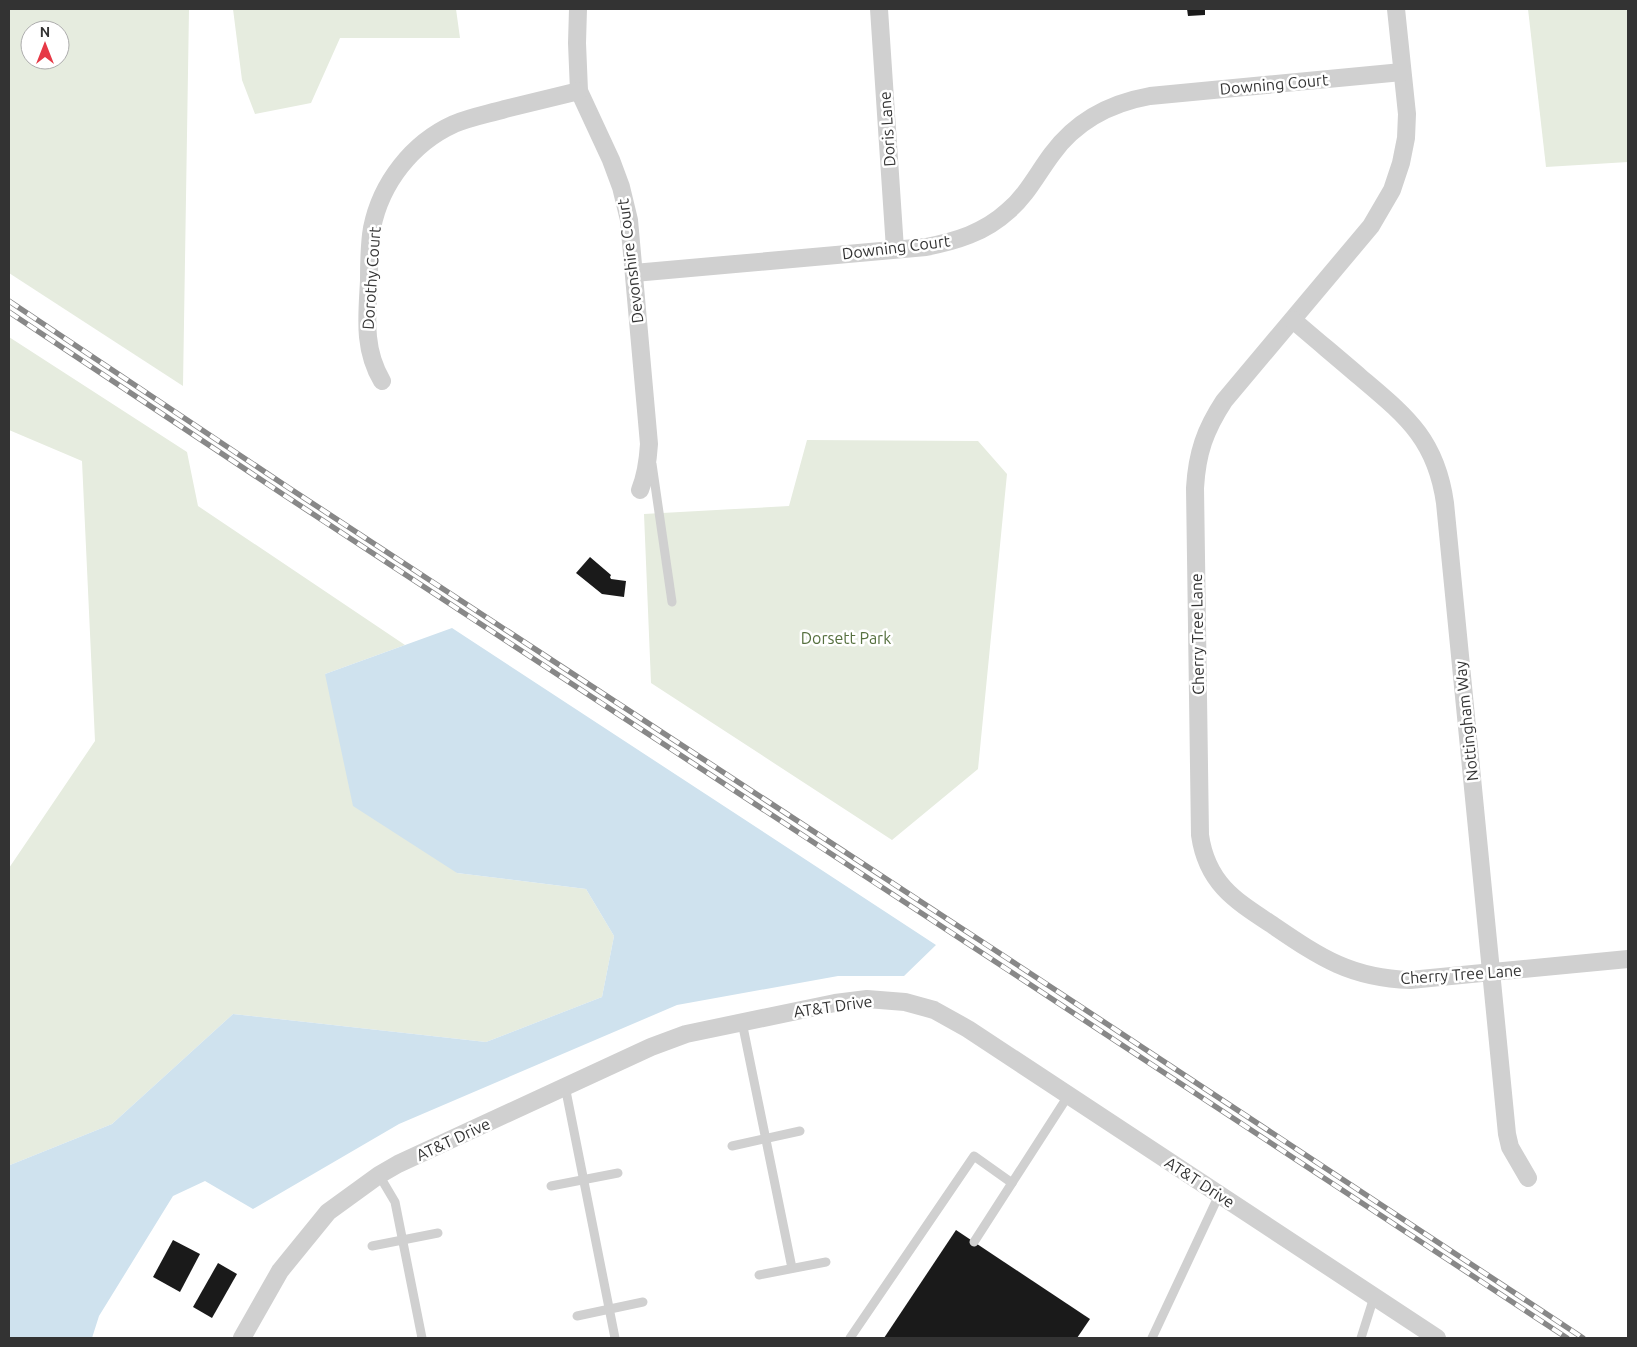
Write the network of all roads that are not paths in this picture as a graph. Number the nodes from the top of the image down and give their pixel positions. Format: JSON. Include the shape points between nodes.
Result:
{"nodes":[{"id":1,"x":578,"y":9,"type":"edge"},
{"id":2,"x":879,"y":9,"type":"edge"},
{"id":3,"x":1396,"y":9,"type":"edge"},
{"id":4,"x":1402,"y":72,"type":"junction"},
{"id":5,"x":579,"y":91,"type":"junction"},
{"id":6,"x":895,"y":249,"type":"junction"},
{"id":7,"x":634,"y":273,"type":"junction"},
{"id":8,"x":1293,"y":320,"type":"junction"},
{"id":9,"x":382,"y":381,"type":"dead end"},
{"id":10,"x":649,"y":444,"type":"junction"},
{"id":11,"x":640,"y":490,"type":"dead end"},
{"id":12,"x":672,"y":602,"type":"dead end"},
{"id":13,"x":1628,"y":959,"type":"edge"},
{"id":14,"x":1491,"y":972,"type":"junction"},
{"id":15,"x":742,"y":1022,"type":"junction"},
{"id":16,"x":565,"y":1086,"type":"junction"},
{"id":17,"x":1068,"y":1096,"type":"junction"},
{"id":18,"x":800,"y":1131,"type":"dead end"},
{"id":19,"x":766,"y":1139,"type":"junction"},
{"id":20,"x":732,"y":1146,"type":"dead end"},
{"id":21,"x":618,"y":1173,"type":"dead end"},
{"id":22,"x":379,"y":1175,"type":"junction"},
{"id":23,"x":1528,"y":1178,"type":"dead end"},
{"id":24,"x":584,"y":1180,"type":"junction"},
{"id":25,"x":1012,"y":1183,"type":"junction"},
{"id":26,"x":551,"y":1186,"type":"dead end"},
{"id":27,"x":1219,"y":1195,"type":"junction"},
{"id":28,"x":438,"y":1233,"type":"dead end"},
{"id":29,"x":402,"y":1240,"type":"junction"},
{"id":30,"x":974,"y":1242,"type":"dead end"},
{"id":31,"x":372,"y":1246,"type":"dead end"},
{"id":32,"x":826,"y":1262,"type":"dead end"},
{"id":33,"x":792,"y":1268,"type":"junction"},
{"id":34,"x":759,"y":1275,"type":"dead end"},
{"id":35,"x":1374,"y":1297,"type":"junction"},
{"id":36,"x":643,"y":1302,"type":"dead end"},
{"id":37,"x":609,"y":1309,"type":"junction"},
{"id":38,"x":577,"y":1316,"type":"dead end"},
{"id":39,"x":242,"y":1338,"type":"edge"},
{"id":40,"x":422,"y":1338,"type":"edge"},
{"id":41,"x":615,"y":1338,"type":"edge"},
{"id":42,"x":850,"y":1338,"type":"edge"},
{"id":43,"x":1152,"y":1338,"type":"edge"},
{"id":44,"x":1361,"y":1338,"type":"edge"},
{"id":45,"x":1437,"y":1338,"type":"edge"}],
"edges":[{"from":1,"to":5,"type":"street","name":"Devonshire Court"},
{"from":2,"to":6,"type":"street","name":"Doris Lane"},
{"from":3,"to":4,"type":"street","name":"Cherry Tree Lane"},
{"from":4,"to":6,"type":"street","name":"Downing Court","via":[[1150,96],[1123,102],[1095,115],[1068,136],[1022,198],[993,223],[948,243]]},
{"from":4,"to":8,"type":"street","name":"Cherry Tree Lane","via":[[1406,138],[1392,190],[1371,226]]},
{"from":5,"to":7,"type":"street","name":"Devonshire Court","via":[[612,160],[621,187],[629,220]]},
{"from":5,"to":9,"type":"street","name":"Dorothy Court","via":[[454,124],[421,145],[395,173],[378,206],[370,254],[368,341],[372,361]]},
{"from":6,"to":7,"type":"street","name":"Downing Court"},
{"from":7,"to":10,"type":"street","name":"Devonshire Court"},
{"from":8,"to":14,"type":"street","name":"Nottingham Way","via":[[1407,418],[1425,442],[1439,473],[1445,503]]},
{"from":8,"to":14,"type":"street","name":"Cherry Tree Lane","via":[[1224,401],[1206,432],[1196,470],[1200,835],[1205,858],[1218,882],[1238,902],[1313,953],[1345,968],[1375,977],[1410,980]]},
{"from":10,"to":11,"type":"street","name":"Devonshire Court"},
{"from":10,"to":12,"type":"lane"},
{"from":13,"to":14,"type":"street","name":"Cherry Tree Lane"},
{"from":14,"to":23,"type":"street","name":"Nottingham Way","via":[[1507,1134],[1510,1147]]},
{"from":15,"to":16,"type":"street","name":"AT&T Drive","via":[[660,1043]]},
{"from":15,"to":17,"type":"street","name":"AT&T Drive","via":[[867,999],[905,1002],[934,1010],[968,1029]]},
{"from":15,"to":19,"type":"lane"},
{"from":16,"to":22,"type":"street","name":"AT&T Drive"},
{"from":16,"to":24,"type":"lane"},
{"from":17,"to":25,"type":"lane"},
{"from":17,"to":27,"type":"street","name":"AT&T Drive"},
{"from":18,"to":19,"type":"lane"},
{"from":19,"to":20,"type":"lane"},
{"from":19,"to":33,"type":"lane"},
{"from":21,"to":24,"type":"lane"},
{"from":22,"to":29,"type":"lane","via":[[395,1202]]},
{"from":22,"to":39,"type":"street","name":"AT&T Drive","via":[[328,1212],[280,1271]]},
{"from":24,"to":26,"type":"lane"},
{"from":24,"to":37,"type":"lane"},
{"from":25,"to":30,"type":"lane"},
{"from":25,"to":42,"type":"lane","via":[[974,1156]]},
{"from":27,"to":35,"type":"street","name":"AT&T Drive"},
{"from":27,"to":43,"type":"lane"},
{"from":28,"to":29,"type":"lane"},
{"from":29,"to":31,"type":"lane"},
{"from":29,"to":40,"type":"lane"},
{"from":32,"to":33,"type":"lane"},
{"from":33,"to":34,"type":"lane"},
{"from":35,"to":44,"type":"lane"},
{"from":35,"to":45,"type":"street","name":"AT&T Drive"},
{"from":36,"to":37,"type":"lane"},
{"from":37,"to":38,"type":"lane"},
{"from":37,"to":41,"type":"lane"}]}
